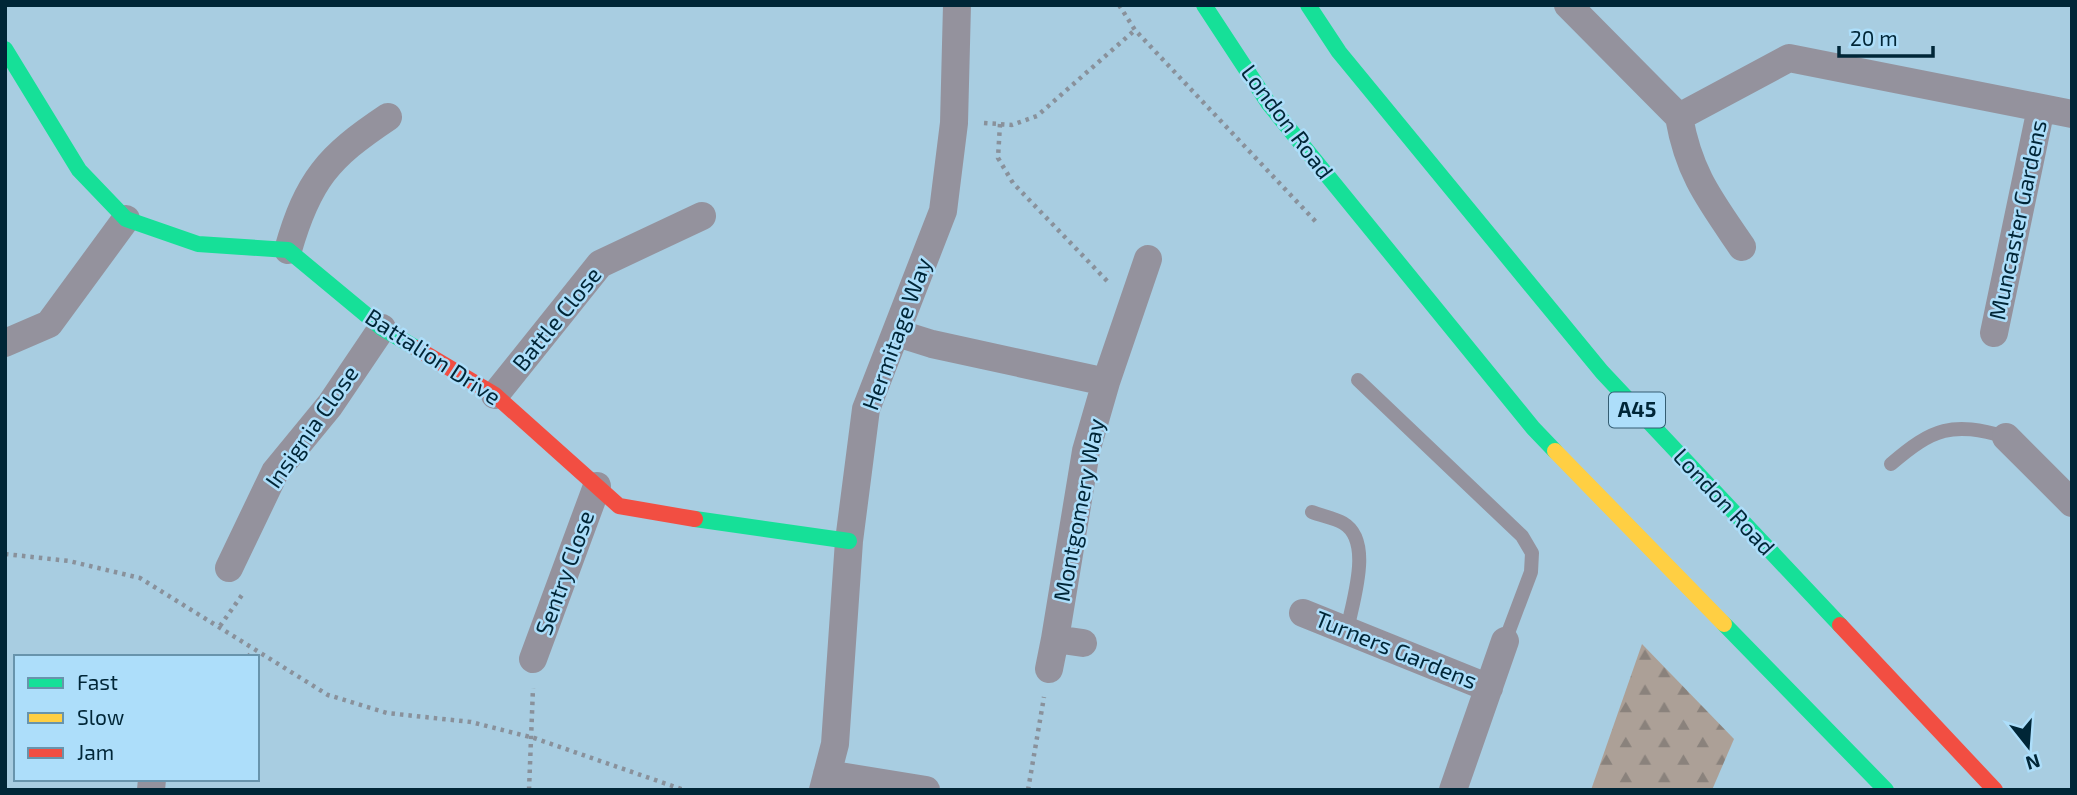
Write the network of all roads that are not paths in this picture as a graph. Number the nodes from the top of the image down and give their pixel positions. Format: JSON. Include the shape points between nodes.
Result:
{"nodes":[{"id":1,"x":957,"y":5,"type":"edge"},
{"id":2,"x":1204,"y":5,"type":"edge"},
{"id":3,"x":1308,"y":5,"type":"edge"},
{"id":4,"x":1568,"y":5,"type":"edge"},
{"id":5,"x":5,"y":49,"type":"edge"},
{"id":6,"x":2041,"y":108,"type":"junction"},
{"id":7,"x":2072,"y":114,"type":"edge"},
{"id":8,"x":388,"y":117,"type":"dead end"},
{"id":9,"x":1679,"y":117,"type":"junction"},
{"id":10,"x":702,"y":216,"type":"dead end"},
{"id":11,"x":126,"y":219,"type":"junction"},
{"id":12,"x":1742,"y":247,"type":"dead end"},
{"id":13,"x":288,"y":250,"type":"junction"},
{"id":14,"x":1148,"y":259,"type":"dead end"},
{"id":15,"x":382,"y":328,"type":"junction"},
{"id":16,"x":897,"y":333,"type":"junction"},
{"id":17,"x":1994,"y":333,"type":"dead end"},
{"id":18,"x":5,"y":343,"type":"edge"},
{"id":19,"x":1358,"y":380,"type":"dead end"},
{"id":20,"x":1107,"y":382,"type":"junction"},
{"id":21,"x":495,"y":395,"type":"junction"},
{"id":22,"x":2006,"y":437,"type":"joint"},
{"id":23,"x":1891,"y":464,"type":"dead end"},
{"id":24,"x":597,"y":486,"type":"junction"},
{"id":25,"x":2072,"y":503,"type":"edge"},
{"id":26,"x":1312,"y":512,"type":"dead end"},
{"id":27,"x":849,"y":541,"type":"junction"},
{"id":28,"x":229,"y":568,"type":"dead end"},
{"id":29,"x":1303,"y":613,"type":"dead end"},
{"id":30,"x":1347,"y":631,"type":"junction"},
{"id":31,"x":1055,"y":639,"type":"junction"},
{"id":32,"x":1505,"y":641,"type":"joint"},
{"id":33,"x":1083,"y":643,"type":"dead end"},
{"id":34,"x":533,"y":659,"type":"road end"},
{"id":35,"x":1049,"y":669,"type":"road end"},
{"id":36,"x":1489,"y":688,"type":"junction"},
{"id":37,"x":825,"y":782,"type":"edge"},
{"id":38,"x":926,"y":790,"type":"edge"},
{"id":39,"x":1453,"y":790,"type":"edge"},
{"id":40,"x":1886,"y":790,"type":"edge"},
{"id":41,"x":1995,"y":790,"type":"edge"}],
"edges":[{"from":1,"to":16,"type":"street","name":"Hermitage Way","via":[[954,123],[943,211]]},
{"from":2,"to":40,"type":"main road","name":"London Road","via":[[1269,104],[1533,428]]},
{"from":3,"to":41,"type":"main road","name":"London Road","number":"A45","via":[[1339,52],[1602,372]]},
{"from":4,"to":9,"type":"street"},
{"from":5,"to":11,"type":"main road","via":[[79,170]]},
{"from":6,"to":7,"type":"street","name":"Muncaster Gardens"},
{"from":6,"to":9,"type":"street","name":"Muncaster Gardens","via":[[1788,58]]},
{"from":6,"to":17,"type":"street","name":"Muncaster Gardens"},
{"from":8,"to":13,"type":"street","via":[[347,144],[318,176],[298,214]]},
{"from":9,"to":12,"type":"street","via":[[1685,153]]},
{"from":10,"to":21,"type":"street","name":"Battle Close","via":[[600,264]]},
{"from":11,"to":13,"type":"main road","via":[[198,244]]},
{"from":11,"to":18,"type":"street","via":[[49,324]]},
{"from":13,"to":15,"type":"main road","name":"Battalion Drive"},
{"from":14,"to":20,"type":"street","name":"Montgomery Way"},
{"from":15,"to":21,"type":"main road","name":"Battalion Drive"},
{"from":15,"to":28,"type":"street","name":"Insignia Close","via":[[330,405],[275,472]]},
{"from":16,"to":20,"type":"street"},
{"from":16,"to":27,"type":"street","name":"Hermitage Way","via":[[866,409]]},
{"from":19,"to":32,"type":"lane","via":[[1522,536],[1532,552],[1531,572]]},
{"from":20,"to":31,"type":"street","name":"Montgomery Way","via":[[1086,451]]},
{"from":21,"to":24,"type":"main road","name":"Battalion Drive"},
{"from":22,"to":23,"type":"lane","via":[[1962,427],[1938,430]]},
{"from":22,"to":25,"type":"street"},
{"from":24,"to":27,"type":"main road","name":"Battalion Drive","via":[[619,506]]},
{"from":24,"to":34,"type":"street","name":"Sentry Close"},
{"from":26,"to":30,"type":"lane","via":[[1343,523],[1355,533],[1361,548]]},
{"from":27,"to":37,"type":"street","name":"Hermitage Way","via":[[835,744]]},
{"from":29,"to":30,"type":"street","name":"Turners Gardens"},
{"from":30,"to":36,"type":"street","name":"Turners Gardens"},
{"from":31,"to":33,"type":"street"},
{"from":31,"to":35,"type":"street","name":"Montgomery Way"},
{"from":32,"to":36,"type":"street","name":"Turners Gardens"},
{"from":36,"to":39,"type":"street","name":"Turners Gardens"},
{"from":37,"to":38,"type":"street"}]}
